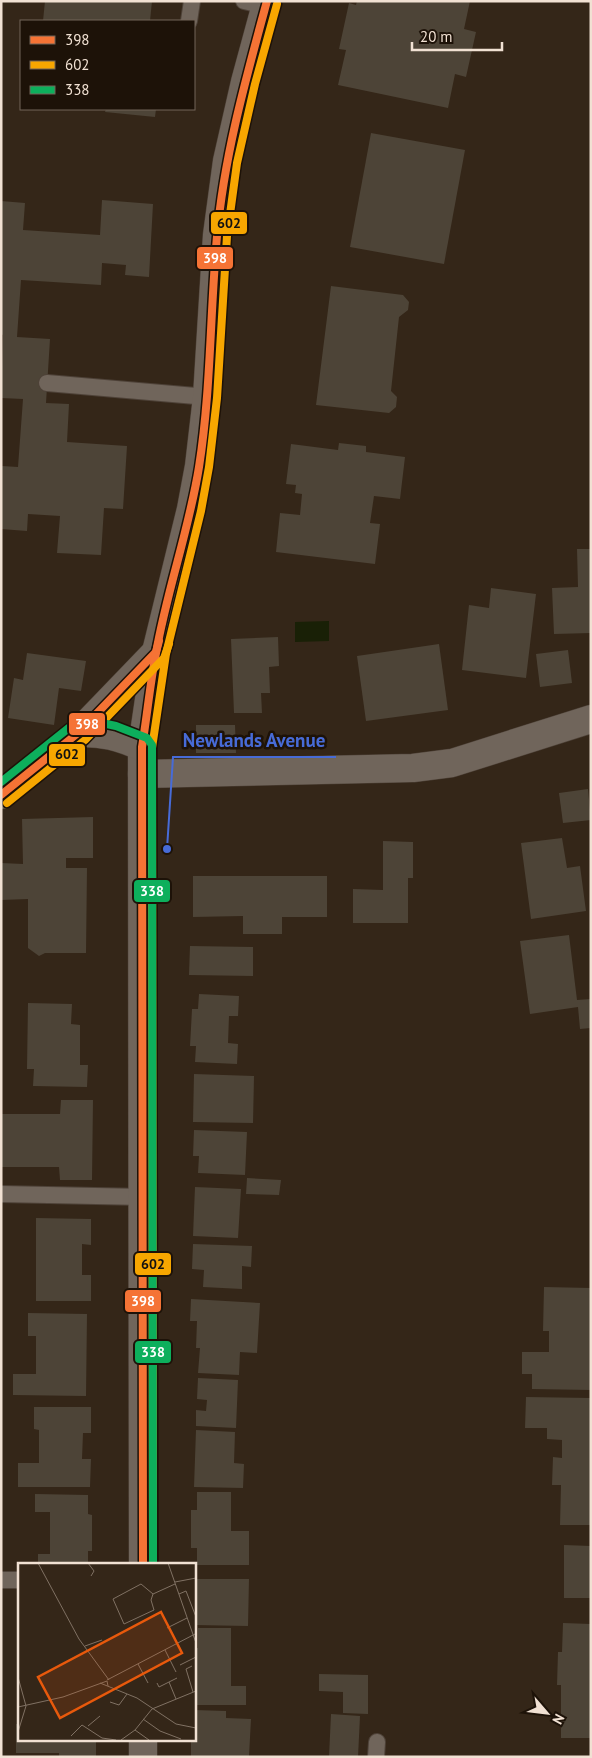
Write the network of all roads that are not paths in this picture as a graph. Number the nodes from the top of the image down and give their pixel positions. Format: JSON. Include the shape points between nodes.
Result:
{"nodes":[{"id":1,"x":192,"y":1,"type":"edge"},
{"id":2,"x":259,"y":3,"type":"edge"},
{"id":3,"x":189,"y":20,"type":"edge"},
{"id":4,"x":48,"y":383,"type":"dead end"},
{"id":5,"x":208,"y":397,"type":"junction"},
{"id":6,"x":156,"y":652,"type":"junction"},
{"id":7,"x":591,"y":719,"type":"edge"},
{"id":8,"x":78,"y":733,"type":"junction"},
{"id":9,"x":142,"y":747,"type":"junction"},
{"id":10,"x":142,"y":774,"type":"junction"},
{"id":11,"x":1,"y":795,"type":"edge"},
{"id":12,"x":1,"y":1194,"type":"edge"},
{"id":13,"x":142,"y":1197,"type":"junction"},
{"id":14,"x":143,"y":1563,"type":"edge"},
{"id":15,"x":1,"y":1580,"type":"edge"},
{"id":16,"x":18,"y":1580,"type":"edge"},
{"id":17,"x":143,"y":1740,"type":"edge"},
{"id":18,"x":143,"y":1757,"type":"edge"}],
"edges":[{"from":1,"to":3,"type":"lane"},
{"from":2,"to":5,"type":"street","via":[[226,161],[217,235]]},
{"from":4,"to":5,"type":"lane"},
{"from":5,"to":6,"type":"street","via":[[199,466]]},
{"from":6,"to":8,"type":"street"},
{"from":6,"to":9,"type":"street"},
{"from":7,"to":10,"type":"street","via":[[452,763],[413,768]]},
{"from":8,"to":9,"type":"street","via":[[97,732]]},
{"from":8,"to":11,"type":"street"},
{"from":9,"to":10,"type":"street"},
{"from":10,"to":13,"type":"street"},
{"from":12,"to":13,"type":"lane"},
{"from":13,"to":14,"type":"street"},
{"from":15,"to":16,"type":"lane"},
{"from":17,"to":18,"type":"street"}]}
